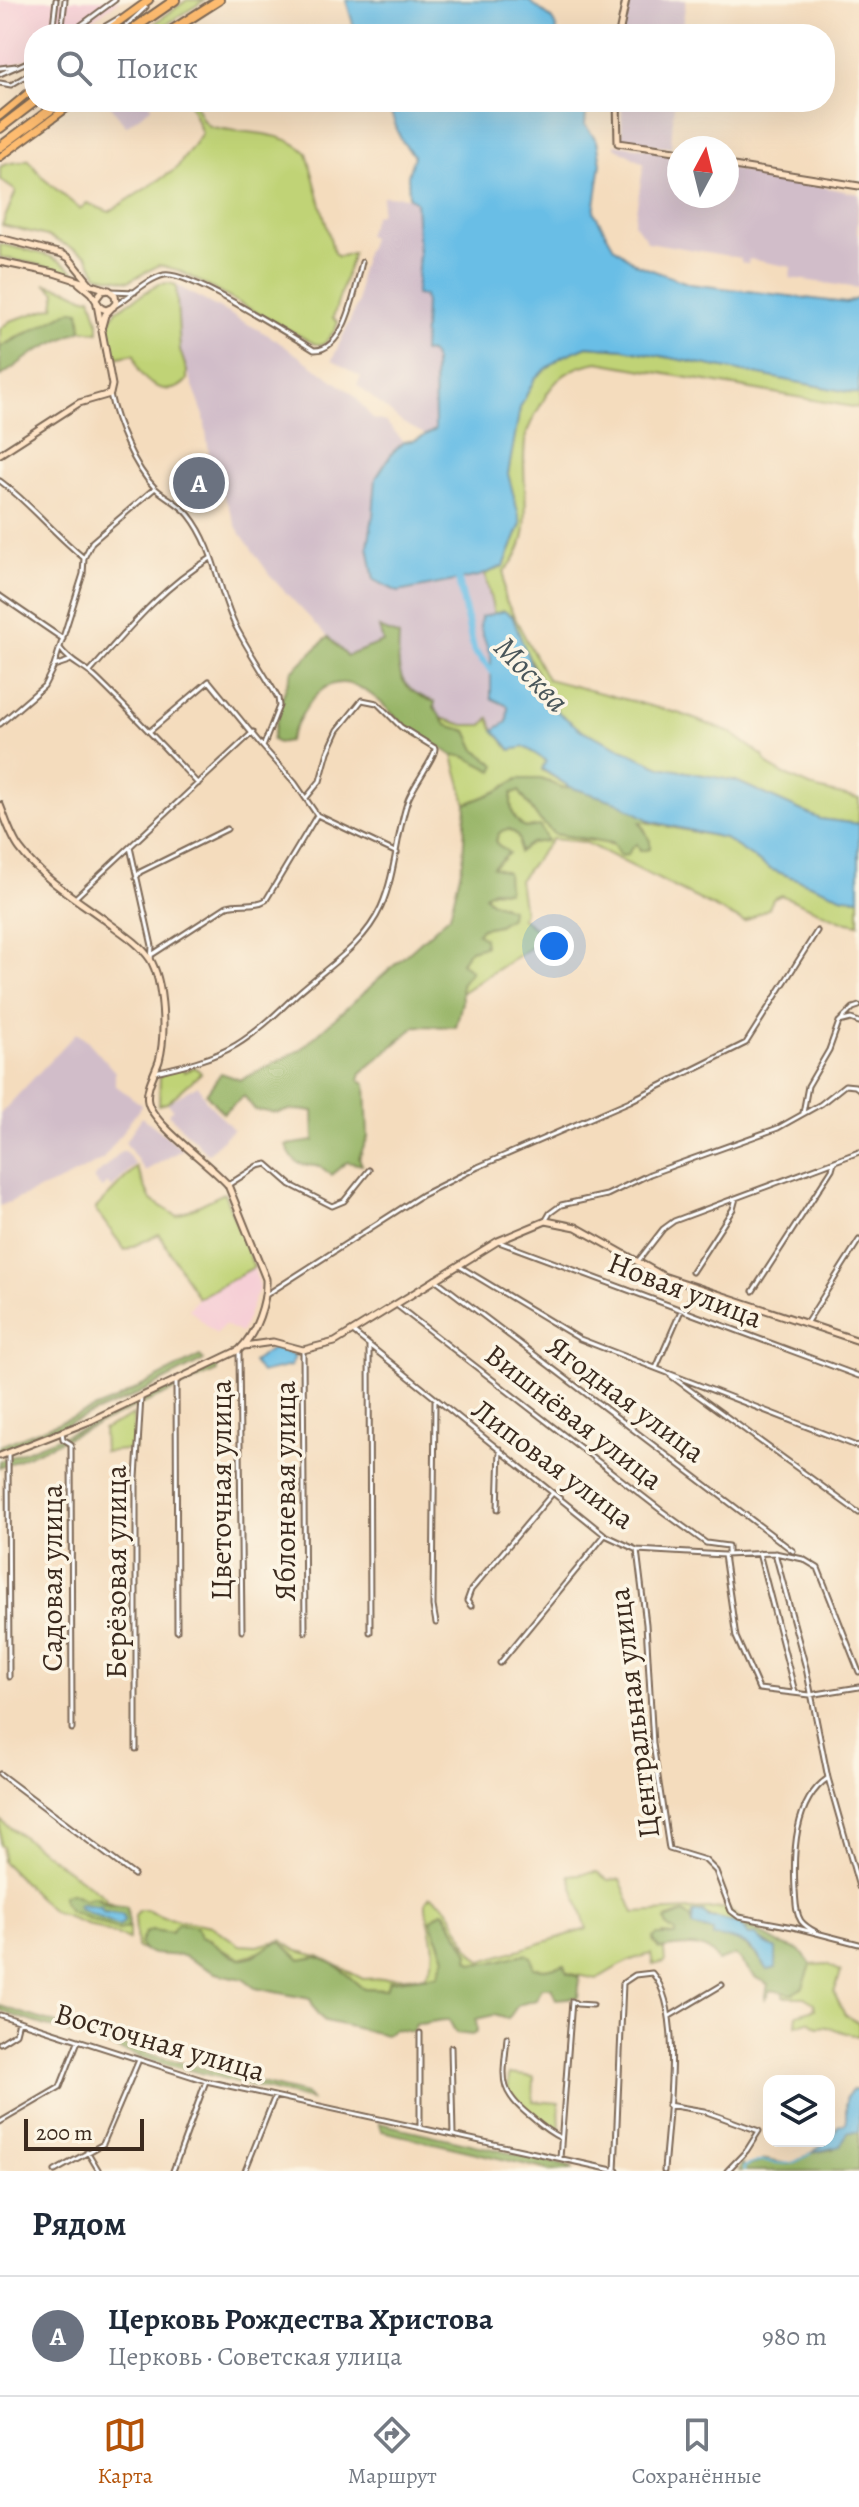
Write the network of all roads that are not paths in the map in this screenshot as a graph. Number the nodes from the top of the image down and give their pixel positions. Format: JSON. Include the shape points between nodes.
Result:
{"nodes":[{"id":1,"x":56,"y":0,"type":"edge"},
{"id":2,"x":65,"y":0,"type":"edge"},
{"id":3,"x":115,"y":0,"type":"edge"},
{"id":4,"x":175,"y":0,"type":"edge"},
{"id":5,"x":219,"y":0,"type":"edge"},
{"id":6,"x":626,"y":0,"type":"edge"},
{"id":7,"x":147,"y":4,"type":"edge"},
{"id":8,"x":136,"y":9,"type":"junction"},
{"id":9,"x":53,"y":24,"type":"edge"},
{"id":10,"x":62,"y":24,"type":"edge"},
{"id":11,"x":83,"y":24,"type":"edge"},
{"id":12,"x":110,"y":24,"type":"edge"},
{"id":13,"x":116,"y":24,"type":"edge"},
{"id":14,"x":127,"y":24,"type":"edge"},
{"id":15,"x":140,"y":24,"type":"edge"},
{"id":16,"x":182,"y":24,"type":"edge"},
{"id":17,"x":621,"y":24,"type":"edge"},
{"id":18,"x":24,"y":65,"type":"joint"},
{"id":19,"x":0,"y":68,"type":"edge"},
{"id":20,"x":0,"y":74,"type":"edge"},
{"id":21,"x":24,"y":77,"type":"edge"},
{"id":22,"x":0,"y":83,"type":"edge"},
{"id":23,"x":24,"y":96,"type":"edge"},
{"id":24,"x":24,"y":110,"type":"edge"},
{"id":25,"x":47,"y":112,"type":"edge"},
{"id":26,"x":61,"y":112,"type":"edge"},
{"id":27,"x":617,"y":112,"type":"edge"},
{"id":28,"x":0,"y":116,"type":"edge"},
{"id":29,"x":0,"y":128,"type":"edge"},
{"id":30,"x":0,"y":147,"type":"edge"},
{"id":31,"x":667,"y":150,"type":"edge"},
{"id":32,"x":0,"y":157,"type":"edge"},
{"id":33,"x":739,"y":167,"type":"edge"},
{"id":34,"x":859,"y":186,"type":"edge"},
{"id":35,"x":0,"y":238,"type":"edge"},
{"id":36,"x":362,"y":262,"type":"dead end"},
{"id":37,"x":0,"y":263,"type":"edge"},
{"id":38,"x":68,"y":277,"type":"junction"},
{"id":39,"x":92,"y":285,"type":"junction"},
{"id":40,"x":109,"y":290,"type":"junction"},
{"id":41,"x":138,"y":291,"type":"junction"},
{"id":42,"x":96,"y":302,"type":"junction"},
{"id":43,"x":113,"y":307,"type":"junction"},
{"id":44,"x":101,"y":330,"type":"junction"},
{"id":45,"x":110,"y":394,"type":"junction"},
{"id":46,"x":0,"y":454,"type":"edge"},
{"id":47,"x":0,"y":481,"type":"edge"},
{"id":48,"x":157,"y":489,"type":"junction"},
{"id":49,"x":84,"y":558,"type":"junction"},
{"id":50,"x":211,"y":558,"type":"junction"},
{"id":51,"x":0,"y":596,"type":"edge"},
{"id":52,"x":63,"y":639,"type":"junction"},
{"id":53,"x":60,"y":648,"type":"junction"},
{"id":54,"x":69,"y":661,"type":"junction"},
{"id":55,"x":54,"y":666,"type":"junction"},
{"id":56,"x":90,"y":672,"type":"junction"},
{"id":57,"x":0,"y":724,"type":"edge"},
{"id":58,"x":149,"y":731,"type":"junction"},
{"id":59,"x":253,"y":732,"type":"junction"},
{"id":60,"x":263,"y":746,"type":"junction"},
{"id":61,"x":198,"y":784,"type":"junction"},
{"id":62,"x":306,"y":798,"type":"junction"},
{"id":63,"x":0,"y":805,"type":"edge"},
{"id":64,"x":317,"y":815,"type":"junction"},
{"id":65,"x":227,"y":829,"type":"dead end"},
{"id":66,"x":130,"y":847,"type":"junction"},
{"id":67,"x":397,"y":853,"type":"junction"},
{"id":68,"x":137,"y":882,"type":"junction"},
{"id":69,"x":76,"y":897,"type":"junction"},
{"id":70,"x":817,"y":931,"type":"dead end"},
{"id":71,"x":152,"y":957,"type":"junction"},
{"id":72,"x":859,"y":1006,"type":"edge"},
{"id":73,"x":839,"y":1022,"type":"junction"},
{"id":74,"x":859,"y":1022,"type":"edge"},
{"id":75,"x":155,"y":1072,"type":"junction"},
{"id":76,"x":859,"y":1089,"type":"edge"},
{"id":77,"x":803,"y":1113,"type":"junction"},
{"id":78,"x":859,"y":1152,"type":"edge"},
{"id":79,"x":834,"y":1162,"type":"junction"},
{"id":80,"x":369,"y":1170,"type":"dead end"},
{"id":81,"x":228,"y":1185,"type":"junction"},
{"id":82,"x":736,"y":1198,"type":"junction"},
{"id":83,"x":546,"y":1221,"type":"junction"},
{"id":84,"x":859,"y":1240,"type":"edge"},
{"id":85,"x":498,"y":1241,"type":"junction"},
{"id":86,"x":637,"y":1263,"type":"junction"},
{"id":87,"x":458,"y":1265,"type":"junction"},
{"id":88,"x":692,"y":1272,"type":"dead end"},
{"id":89,"x":435,"y":1279,"type":"junction"},
{"id":90,"x":694,"y":1287,"type":"junction"},
{"id":91,"x":753,"y":1291,"type":"dead end"},
{"id":92,"x":266,"y":1295,"type":"junction"},
{"id":93,"x":395,"y":1304,"type":"junction"},
{"id":94,"x":683,"y":1312,"type":"junction"},
{"id":95,"x":807,"y":1322,"type":"junction"},
{"id":96,"x":252,"y":1329,"type":"junction"},
{"id":97,"x":353,"y":1332,"type":"junction"},
{"id":98,"x":859,"y":1341,"type":"edge"},
{"id":99,"x":273,"y":1342,"type":"junction"},
{"id":100,"x":369,"y":1346,"type":"junction"},
{"id":101,"x":241,"y":1348,"type":"junction"},
{"id":102,"x":303,"y":1350,"type":"junction"},
{"id":103,"x":656,"y":1368,"type":"junction"},
{"id":104,"x":666,"y":1372,"type":"junction"},
{"id":105,"x":859,"y":1376,"type":"edge"},
{"id":106,"x":176,"y":1379,"type":"junction"},
{"id":107,"x":140,"y":1396,"type":"junction"},
{"id":108,"x":435,"y":1400,"type":"junction"},
{"id":109,"x":62,"y":1432,"type":"junction"},
{"id":110,"x":859,"y":1447,"type":"edge"},
{"id":111,"x":500,"y":1449,"type":"junction"},
{"id":112,"x":8,"y":1453,"type":"junction"},
{"id":113,"x":0,"y":1456,"type":"edge"},
{"id":114,"x":552,"y":1494,"type":"junction"},
{"id":115,"x":498,"y":1509,"type":"dead end"},
{"id":116,"x":859,"y":1513,"type":"edge"},
{"id":117,"x":605,"y":1535,"type":"junction"},
{"id":118,"x":637,"y":1550,"type":"junction"},
{"id":119,"x":793,"y":1551,"type":"dead end"},
{"id":120,"x":759,"y":1553,"type":"junction"},
{"id":121,"x":775,"y":1553,"type":"junction"},
{"id":122,"x":726,"y":1554,"type":"junction"},
{"id":123,"x":471,"y":1606,"type":"dead end"},
{"id":124,"x":436,"y":1623,"type":"dead end"},
{"id":125,"x":177,"y":1631,"type":"dead end"},
{"id":126,"x":242,"y":1631,"type":"dead end"},
{"id":127,"x":305,"y":1632,"type":"dead end"},
{"id":128,"x":370,"y":1632,"type":"dead end"},
{"id":129,"x":500,"y":1663,"type":"dead end"},
{"id":130,"x":859,"y":1672,"type":"edge"},
{"id":131,"x":9,"y":1677,"type":"dead end"},
{"id":132,"x":859,"y":1687,"type":"edge"},
{"id":133,"x":795,"y":1692,"type":"junction"},
{"id":134,"x":810,"y":1695,"type":"junction"},
{"id":135,"x":72,"y":1729,"type":"dead end"},
{"id":136,"x":136,"y":1749,"type":"dead end"},
{"id":137,"x":0,"y":1774,"type":"edge"},
{"id":138,"x":828,"y":1778,"type":"junction"},
{"id":139,"x":134,"y":1875,"type":"dead end"},
{"id":140,"x":859,"y":1887,"type":"edge"},
{"id":141,"x":830,"y":1937,"type":"junction"},
{"id":142,"x":859,"y":1944,"type":"edge"},
{"id":143,"x":722,"y":1985,"type":"dead end"},
{"id":144,"x":593,"y":2005,"type":"dead end"},
{"id":145,"x":0,"y":2015,"type":"edge"},
{"id":146,"x":670,"y":2016,"type":"junction"},
{"id":147,"x":19,"y":2021,"type":"junction"},
{"id":148,"x":420,"y":2033,"type":"dead end"},
{"id":149,"x":507,"y":2037,"type":"dead end"},
{"id":150,"x":78,"y":2041,"type":"junction"},
{"id":151,"x":0,"y":2043,"type":"edge"},
{"id":152,"x":451,"y":2047,"type":"dead end"},
{"id":153,"x":139,"y":2061,"type":"junction"},
{"id":154,"x":206,"y":2081,"type":"junction"},
{"id":155,"x":275,"y":2096,"type":"junction"},
{"id":156,"x":668,"y":2105,"type":"junction"},
{"id":157,"x":0,"y":2122,"type":"edge"},
{"id":158,"x":420,"y":2127,"type":"junction"},
{"id":159,"x":453,"y":2135,"type":"junction"},
{"id":160,"x":561,"y":2138,"type":"junction"},
{"id":161,"x":87,"y":2151,"type":"junction"},
{"id":162,"x":560,"y":2158,"type":"junction"},
{"id":163,"x":55,"y":2171,"type":"edge"},
{"id":164,"x":99,"y":2171,"type":"edge"},
{"id":165,"x":173,"y":2171,"type":"edge"},
{"id":166,"x":245,"y":2171,"type":"edge"},
{"id":167,"x":616,"y":2171,"type":"edge"},
{"id":168,"x":664,"y":2171,"type":"edge"},
{"id":169,"x":727,"y":2171,"type":"edge"}],
"edges":[{"from":1,"to":9,"type":"street"},
{"from":2,"to":10,"type":"street"},
{"from":3,"to":11,"type":"street"},
{"from":4,"to":15,"type":"highway"},
{"from":5,"to":16,"type":"highway"},
{"from":6,"to":17,"type":"street"},
{"from":7,"to":8,"type":"main road"},
{"from":7,"to":14,"type":"street"},
{"from":8,"to":12,"type":"street"},
{"from":8,"to":13,"type":"main road"},
{"from":18,"to":19,"type":"street"},
{"from":18,"to":20,"type":"street"},
{"from":21,"to":22,"type":"street","via":[[11,85]]},
{"from":23,"to":28,"type":"main road"},
{"from":24,"to":29,"type":"highway"},
{"from":25,"to":30,"type":"highway"},
{"from":26,"to":32,"type":"main road"},
{"from":27,"to":31,"type":"street","via":[[618,144]]},
{"from":33,"to":34,"type":"street"},
{"from":35,"to":39,"type":"street","via":[[62,254]]},
{"from":36,"to":41,"type":"street","via":[[344,326],[320,350],[175,275],[162,276]]},
{"from":37,"to":38,"type":"street"},
{"from":38,"to":39,"type":"street"},
{"from":38,"to":42,"type":"street"},
{"from":39,"to":40,"type":"street"},
{"from":40,"to":41,"type":"street"},
{"from":40,"to":42,"type":"street","via":[[99,292]]},
{"from":40,"to":43,"type":"street","via":[[116,298]]},
{"from":41,"to":43,"type":"street"},
{"from":42,"to":43,"type":"street","via":[[103,309]]},
{"from":42,"to":44,"type":"street"},
{"from":43,"to":44,"type":"street"},
{"from":44,"to":45,"type":"street"},
{"from":45,"to":46,"type":"street","via":[[79,403]]},
{"from":45,"to":48,"type":"street","via":[[120,429]]},
{"from":47,"to":49,"type":"street"},
{"from":48,"to":49,"type":"street","via":[[92,542]]},
{"from":48,"to":50,"type":"street","via":[[189,516]]},
{"from":49,"to":52,"type":"street"},
{"from":50,"to":56,"type":"street","via":[[163,592]]},
{"from":50,"to":60,"type":"street","via":[[233,621],[278,698]]},
{"from":51,"to":52,"type":"street"},
{"from":52,"to":53,"type":"street"},
{"from":53,"to":54,"type":"street"},
{"from":53,"to":55,"type":"street"},
{"from":54,"to":55,"type":"street"},
{"from":54,"to":56,"type":"street"},
{"from":55,"to":57,"type":"street","via":[[42,689]]},
{"from":56,"to":58,"type":"street"},
{"from":58,"to":59,"type":"street","via":[[209,681]]},
{"from":58,"to":61,"type":"street"},
{"from":59,"to":60,"type":"street"},
{"from":59,"to":61,"type":"street"},
{"from":60,"to":62,"type":"street"},
{"from":61,"to":66,"type":"street"},
{"from":62,"to":64,"type":"street"},
{"from":62,"to":67,"type":"street","via":[[320,781],[338,730],[362,700],[377,703],[436,751],[415,782]]},
{"from":63,"to":69,"type":"street","via":[[19,848]]},
{"from":64,"to":67,"type":"street"},
{"from":64,"to":71,"type":"street","via":[[263,903],[227,906]]},
{"from":65,"to":68,"type":"street","via":[[140,872]]},
{"from":66,"to":68,"type":"street"},
{"from":66,"to":69,"type":"street"},
{"from":67,"to":75,"type":"street","via":[[382,905],[349,950],[236,1045]]},
{"from":68,"to":71,"type":"street"},
{"from":69,"to":71,"type":"street"},
{"from":70,"to":92,"type":"street","via":[[746,1043],[432,1190]]},
{"from":71,"to":75,"type":"street","via":[[163,1028]]},
{"from":72,"to":73,"type":"street"},
{"from":73,"to":74,"type":"street"},
{"from":73,"to":77,"type":"street","via":[[808,1086]]},
{"from":75,"to":81,"type":"street","via":[[148,1097],[156,1117]]},
{"from":76,"to":77,"type":"street","via":[[845,1085]]},
{"from":77,"to":83,"type":"street","via":[[778,1128],[607,1195],[561,1205]]},
{"from":78,"to":79,"type":"street"},
{"from":79,"to":82,"type":"street"},
{"from":79,"to":91,"type":"street"},
{"from":80,"to":81,"type":"street","via":[[344,1201],[332,1206],[291,1185],[267,1164]]},
{"from":81,"to":92,"type":"street","via":[[266,1279]]},
{"from":82,"to":86,"type":"street","via":[[668,1225]]},
{"from":82,"to":88,"type":"street"},
{"from":83,"to":85,"type":"street"},
{"from":83,"to":86,"type":"street","via":[[576,1227]]},
{"from":84,"to":95,"type":"street"},
{"from":85,"to":87,"type":"street"},
{"from":85,"to":94,"type":"street","name":"Новая улица"},
{"from":86,"to":90,"type":"street"},
{"from":87,"to":89,"type":"street"},
{"from":87,"to":103,"type":"street","via":[[580,1339]]},
{"from":89,"to":93,"type":"street"},
{"from":89,"to":119,"type":"street","name":"Ягодная улица"},
{"from":90,"to":94,"type":"street"},
{"from":90,"to":95,"type":"street"},
{"from":92,"to":96,"type":"street"},
{"from":93,"to":97,"type":"street"},
{"from":93,"to":122,"type":"street","name":"Вишнёвая улица","via":[[706,1543],[728,1546]]},
{"from":94,"to":103,"type":"street"},
{"from":94,"to":105,"type":"street","name":"Новая улица"},
{"from":95,"to":98,"type":"street"},
{"from":96,"to":99,"type":"street"},
{"from":96,"to":101,"type":"street"},
{"from":97,"to":100,"type":"street","name":"Липовая улица"},
{"from":97,"to":102,"type":"street"},
{"from":99,"to":101,"type":"street"},
{"from":99,"to":102,"type":"street"},
{"from":100,"to":108,"type":"street","name":"Липовая улица"},
{"from":100,"to":128,"type":"street"},
{"from":101,"to":106,"type":"street"},
{"from":101,"to":126,"type":"street","name":"Цветочная улица"},
{"from":102,"to":127,"type":"street","name":"Яблоневая улица"},
{"from":103,"to":104,"type":"street"},
{"from":104,"to":110,"type":"street"},
{"from":104,"to":116,"type":"street"},
{"from":106,"to":107,"type":"street"},
{"from":106,"to":125,"type":"street"},
{"from":107,"to":109,"type":"street"},
{"from":107,"to":136,"type":"street","name":"Берёзовая улица"},
{"from":108,"to":111,"type":"street","name":"Липовая улица"},
{"from":108,"to":124,"type":"street"},
{"from":109,"to":112,"type":"street"},
{"from":109,"to":135,"type":"street","name":"Садовая улица","via":[[71,1444]]},
{"from":111,"to":114,"type":"street","name":"Липовая улица"},
{"from":111,"to":115,"type":"street"},
{"from":112,"to":113,"type":"street"},
{"from":112,"to":131,"type":"street"},
{"from":114,"to":117,"type":"street","name":"Липовая улица"},
{"from":114,"to":123,"type":"street","via":[[471,1590]]},
{"from":117,"to":118,"type":"street","name":"Липовая улица"},
{"from":117,"to":129,"type":"street"},
{"from":118,"to":122,"type":"street","name":"Липовая улица"},
{"from":118,"to":141,"type":"street","name":"Центральная улица","via":[[653,1744],[669,1849],[705,1860],[739,1917]]},
{"from":120,"to":121,"type":"street","name":"Липовая улица"},
{"from":120,"to":122,"type":"street","name":"Липовая улица"},
{"from":120,"to":133,"type":"street"},
{"from":121,"to":130,"type":"street","name":"Липовая улица","via":[[818,1568]]},
{"from":121,"to":134,"type":"street"},
{"from":122,"to":133,"type":"street","via":[[736,1637],[759,1689]]},
{"from":132,"to":134,"type":"street"},
{"from":133,"to":134,"type":"street"},
{"from":134,"to":138,"type":"street"},
{"from":137,"to":139,"type":"street"},
{"from":138,"to":140,"type":"street"},
{"from":138,"to":141,"type":"street","via":[[804,1809],[794,1868],[798,1916],[810,1929]]},
{"from":141,"to":142,"type":"street"},
{"from":143,"to":146,"type":"street"},
{"from":144,"to":160,"type":"street","via":[[572,2001]]},
{"from":145,"to":147,"type":"street","name":"Восточная улица"},
{"from":146,"to":156,"type":"street"},
{"from":146,"to":167,"type":"street","via":[[652,1973],[623,1983]]},
{"from":147,"to":150,"type":"street","name":"Восточная улица"},
{"from":147,"to":151,"type":"street","via":[[16,2033]]},
{"from":148,"to":158,"type":"street"},
{"from":149,"to":160,"type":"street","via":[[507,2094]]},
{"from":150,"to":153,"type":"street","name":"Восточная улица"},
{"from":150,"to":157,"type":"street","via":[[60,2087]]},
{"from":152,"to":159,"type":"street"},
{"from":153,"to":154,"type":"street","name":"Восточная улица"},
{"from":153,"to":161,"type":"street","via":[[103,2144]]},
{"from":154,"to":155,"type":"street","name":"Восточная улица"},
{"from":154,"to":165,"type":"street"},
{"from":155,"to":158,"type":"street","name":"Восточная улица"},
{"from":155,"to":166,"type":"street"},
{"from":156,"to":168,"type":"street"},
{"from":156,"to":169,"type":"street","via":[[704,2111],[759,2131]]},
{"from":158,"to":159,"type":"street","name":"Восточная улица"},
{"from":159,"to":162,"type":"street","name":"Восточная улица"},
{"from":160,"to":162,"type":"street"},
{"from":161,"to":163,"type":"street"},
{"from":161,"to":164,"type":"street"},
{"from":162,"to":167,"type":"street","name":"Восточная улица"}]}
